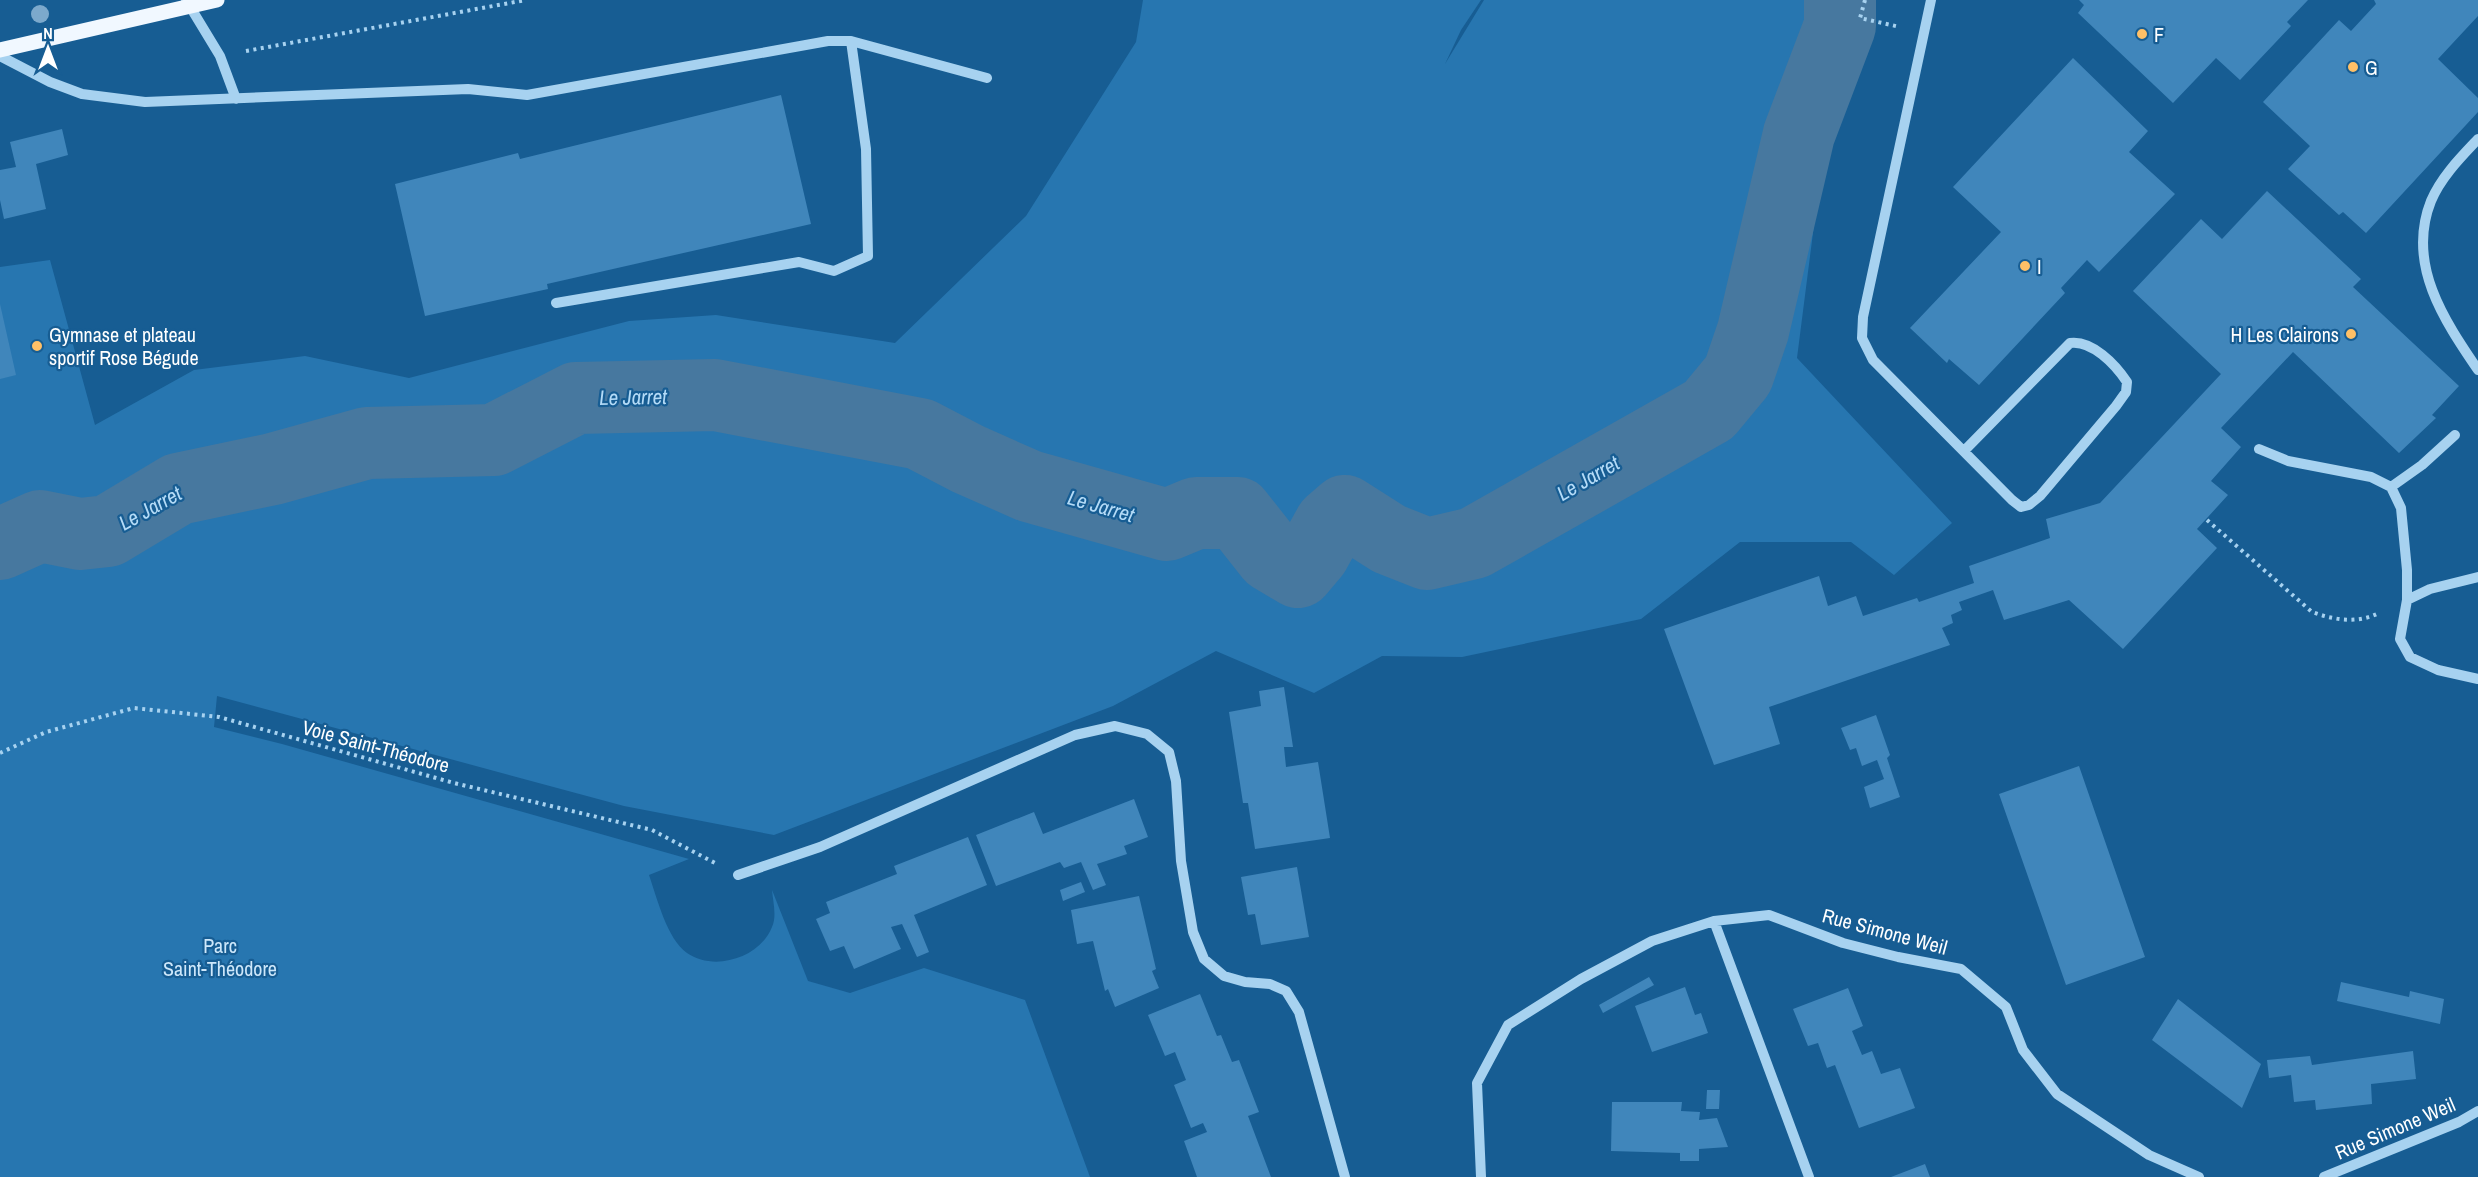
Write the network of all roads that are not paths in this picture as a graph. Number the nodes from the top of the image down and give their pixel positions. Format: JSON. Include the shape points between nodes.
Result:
{"nodes":[{"id":1,"x":217,"y":0,"type":"edge"},
{"id":2,"x":1931,"y":0,"type":"edge"},
{"id":3,"x":188,"y":3,"type":"edge"},
{"id":4,"x":851,"y":41,"type":"junction"},
{"id":5,"x":0,"y":50,"type":"edge"},
{"id":6,"x":0,"y":56,"type":"edge"},
{"id":7,"x":987,"y":78,"type":"dead end"},
{"id":8,"x":236,"y":99,"type":"junction"},
{"id":9,"x":2478,"y":139,"type":"edge"},
{"id":10,"x":556,"y":303,"type":"dead end"},
{"id":11,"x":2478,"y":370,"type":"edge"},
{"id":12,"x":2455,"y":435,"type":"dead end"},
{"id":13,"x":2259,"y":449,"type":"dead end"},
{"id":14,"x":1964,"y":452,"type":"junction"},
{"id":15,"x":2391,"y":487,"type":"junction"},
{"id":16,"x":2478,"y":577,"type":"edge"},
{"id":17,"x":2407,"y":600,"type":"junction"},
{"id":18,"x":2478,"y":679,"type":"edge"},
{"id":19,"x":738,"y":875,"type":"road end"},
{"id":20,"x":1714,"y":921,"type":"junction"},
{"id":21,"x":2478,"y":1111,"type":"edge"},
{"id":22,"x":1345,"y":1177,"type":"edge"},
{"id":23,"x":1481,"y":1177,"type":"edge"},
{"id":24,"x":1809,"y":1177,"type":"edge"},
{"id":25,"x":2199,"y":1177,"type":"edge"},
{"id":26,"x":2324,"y":1177,"type":"edge"}],
"edges":[{"from":1,"to":3,"type":"main road"},
{"from":2,"to":14,"type":"street","via":[[1863,317],[1862,338],[1872,360]]},
{"from":3,"to":5,"type":"main road"},
{"from":3,"to":8,"type":"street","via":[[220,56]]},
{"from":4,"to":7,"type":"street"},
{"from":4,"to":8,"type":"street","via":[[828,41],[527,96],[468,89]]},
{"from":4,"to":10,"type":"street","via":[[866,149],[868,256],[834,272],[799,261]]},
{"from":6,"to":8,"type":"street","via":[[82,94],[145,102]]},
{"from":9,"to":11,"type":"street","via":[[2453,166],[2432,200],[2423,238],[2428,278],[2445,323]]},
{"from":12,"to":15,"type":"street"},
{"from":13,"to":15,"type":"street","via":[[2288,461],[2371,477]]},
{"from":14,"to":14,"type":"street","via":[[2070,343],[2090,345],[2127,382],[2126,392],[2116,406],[2029,505],[2021,507],[2012,500]]},
{"from":15,"to":17,"type":"street","via":[[2401,508]]},
{"from":16,"to":17,"type":"street","via":[[2430,589]]},
{"from":17,"to":18,"type":"street","via":[[2400,639],[2410,657],[2438,670]]},
{"from":19,"to":22,"type":"street","via":[[820,847],[1075,735],[1115,726],[1147,734],[1169,752],[1176,781],[1186,891],[1193,932],[1204,959],[1224,976],[1270,984],[1286,991],[1299,1012]]},
{"from":20,"to":23,"type":"street","name":"Rue Simone Weil","via":[[1652,941],[1508,1025],[1477,1083]]},
{"from":20,"to":24,"type":"street"},
{"from":20,"to":25,"type":"street","name":"Rue Simone Weil","via":[[1769,915],[1843,943],[1961,969],[2006,1007],[2023,1050],[2057,1094],[2149,1155]]},
{"from":21,"to":26,"type":"street","name":"Rue Simone Weil"}]}
